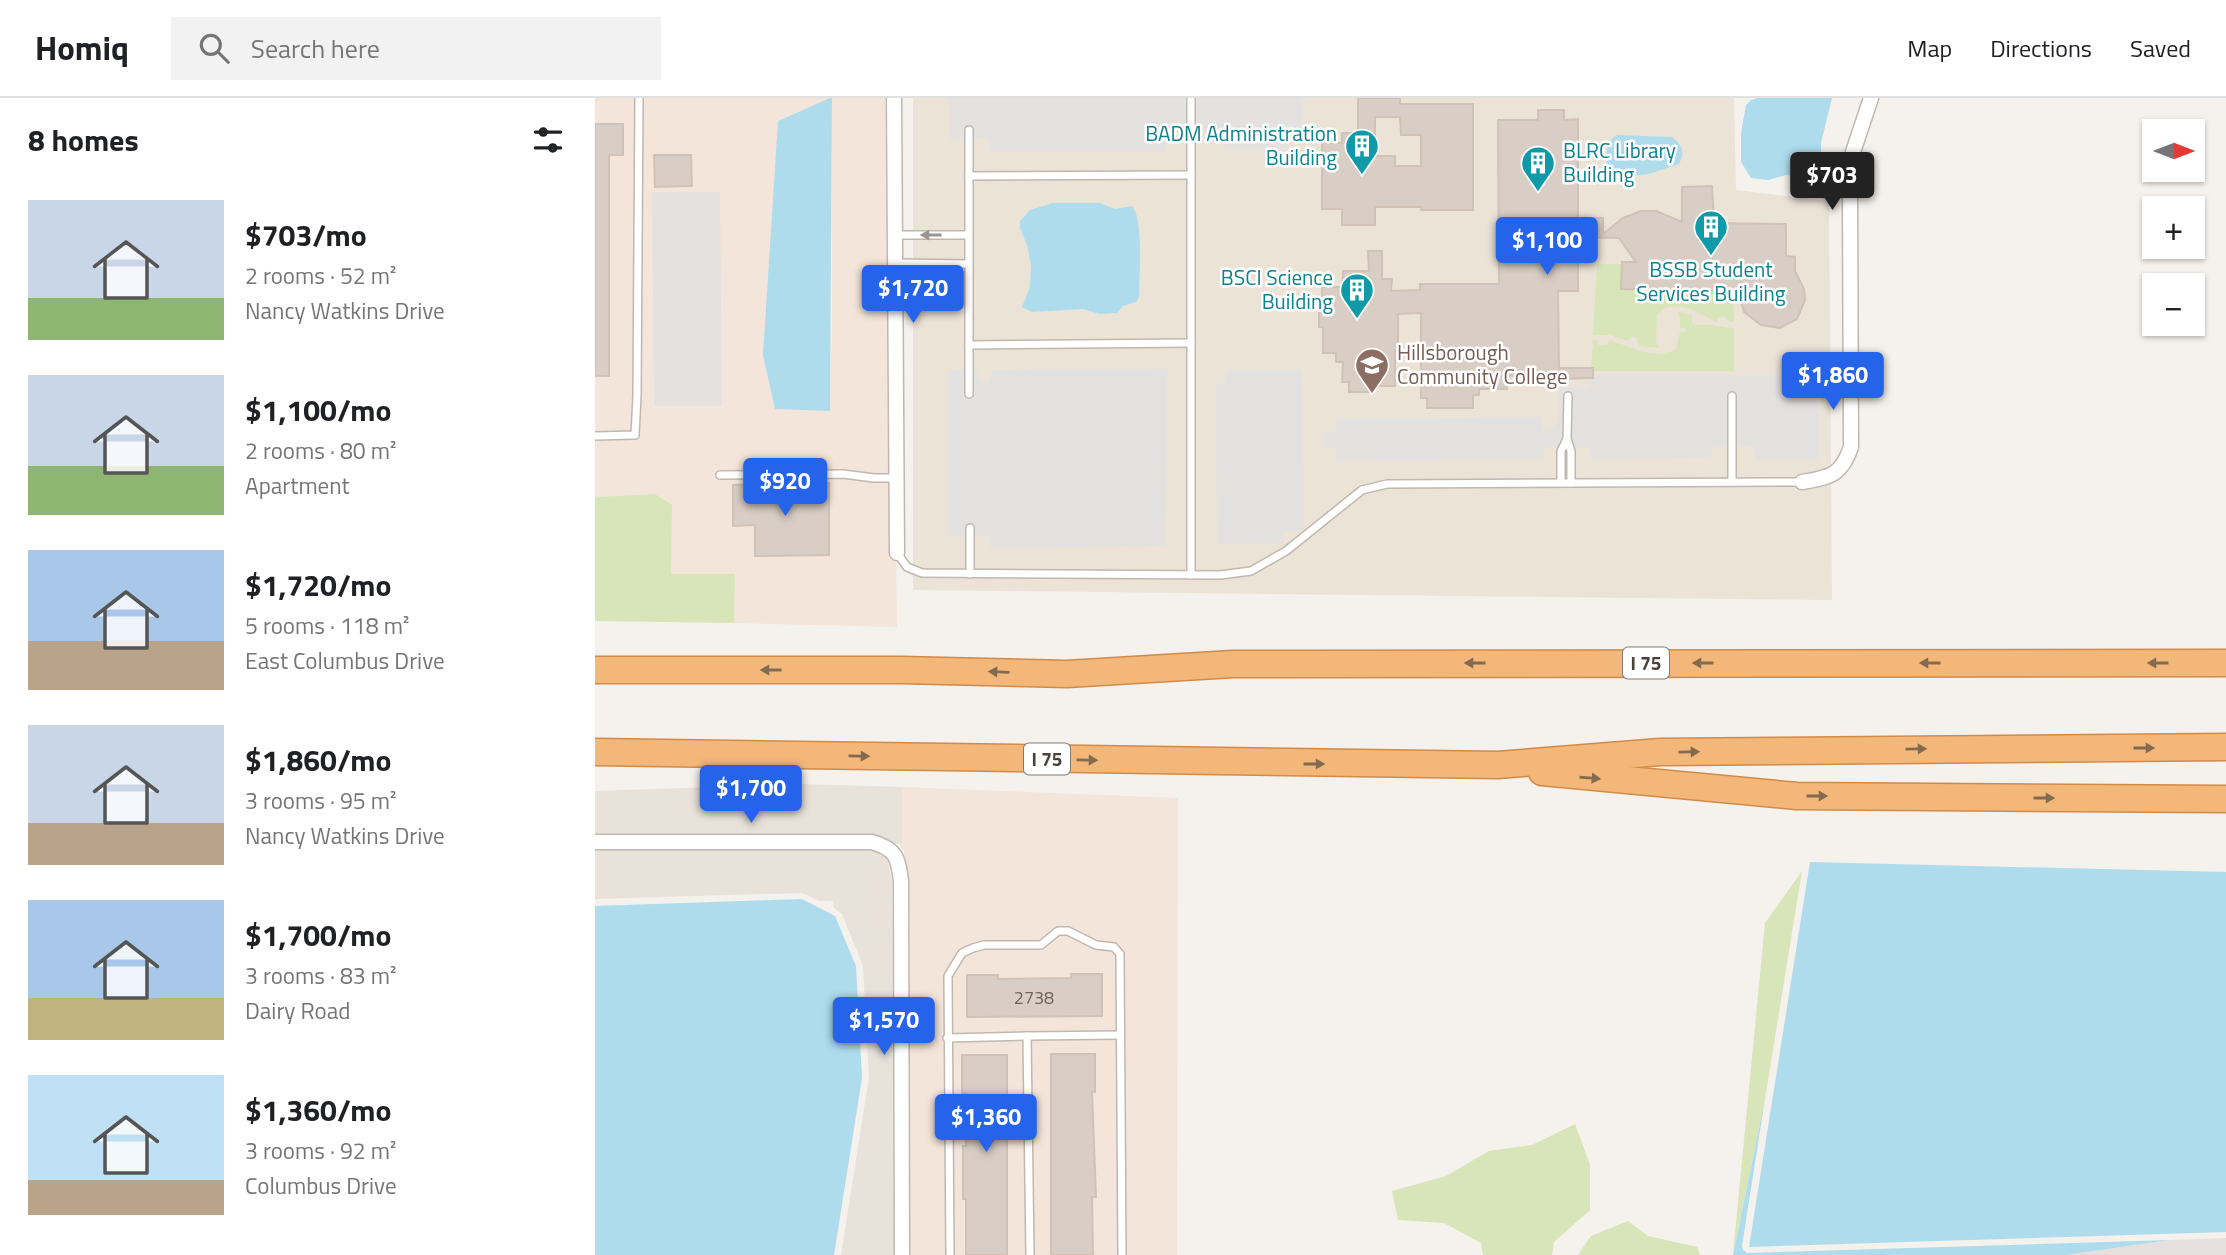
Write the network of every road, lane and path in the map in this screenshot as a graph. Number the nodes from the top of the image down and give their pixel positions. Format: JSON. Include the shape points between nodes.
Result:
{"nodes":[{"id":1,"x":639,"y":98,"type":"edge"},
{"id":2,"x":894,"y":98,"type":"edge"},
{"id":3,"x":1191,"y":98,"type":"edge"},
{"id":4,"x":1871,"y":98,"type":"edge"},
{"id":5,"x":969,"y":130,"type":"dead end"},
{"id":6,"x":1191,"y":175,"type":"junction"},
{"id":7,"x":969,"y":176,"type":"junction"},
{"id":8,"x":894,"y":234,"type":"junction"},
{"id":9,"x":968,"y":234,"type":"junction"},
{"id":10,"x":895,"y":263,"type":"junction"},
{"id":11,"x":968,"y":264,"type":"junction"},
{"id":12,"x":1191,"y":343,"type":"junction"},
{"id":13,"x":969,"y":345,"type":"junction"},
{"id":14,"x":969,"y":394,"type":"dead end"},
{"id":15,"x":1568,"y":396,"type":"dead end"},
{"id":16,"x":1732,"y":396,"type":"dead end"},
{"id":17,"x":595,"y":436,"type":"edge"},
{"id":18,"x":1567,"y":439,"type":"junction"},
{"id":19,"x":720,"y":475,"type":"dead end"},
{"id":20,"x":897,"y":478,"type":"junction"},
{"id":21,"x":1732,"y":482,"type":"junction"},
{"id":22,"x":1802,"y":482,"type":"joint"},
{"id":23,"x":1561,"y":483,"type":"junction"},
{"id":24,"x":1571,"y":483,"type":"junction"},
{"id":25,"x":970,"y":528,"type":"dead end"},
{"id":26,"x":897,"y":553,"type":"joint"},
{"id":27,"x":970,"y":574,"type":"junction"},
{"id":28,"x":1191,"y":575,"type":"junction"},
{"id":29,"x":2226,"y":663,"type":"edge"},
{"id":30,"x":595,"y":670,"type":"edge"},
{"id":31,"x":2226,"y":747,"type":"edge"},
{"id":32,"x":595,"y":752,"type":"edge"},
{"id":33,"x":1498,"y":765,"type":"junction"},
{"id":34,"x":2226,"y":799,"type":"edge"},
{"id":35,"x":595,"y":842,"type":"edge"},
{"id":36,"x":1120,"y":1035,"type":"junction"},
{"id":37,"x":1027,"y":1036,"type":"junction"},
{"id":38,"x":947,"y":1038,"type":"junction"},
{"id":39,"x":902,"y":1255,"type":"edge"},
{"id":40,"x":950,"y":1255,"type":"edge"},
{"id":41,"x":1030,"y":1255,"type":"edge"},
{"id":42,"x":1122,"y":1255,"type":"edge"}],
"edges":[{"from":1,"to":17,"type":"lane","via":[[635,435]]},
{"from":2,"to":8,"type":"street"},
{"from":3,"to":6,"type":"lane"},
{"from":4,"to":22,"type":"street","via":[[1853,152],[1850,189],[1851,447],[1837,472]]},
{"from":5,"to":7,"type":"lane"},
{"from":6,"to":7,"type":"lane"},
{"from":6,"to":12,"type":"lane"},
{"from":7,"to":9,"type":"lane"},
{"from":9,"to":8,"type":"lane","one_way":true},
{"from":8,"to":10,"type":"street"},
{"from":9,"to":11,"type":"lane"},
{"from":10,"to":11,"type":"lane"},
{"from":10,"to":20,"type":"street"},
{"from":11,"to":13,"type":"lane"},
{"from":12,"to":13,"type":"lane"},
{"from":12,"to":28,"type":"lane"},
{"from":13,"to":14,"type":"lane"},
{"from":15,"to":18,"type":"lane"},
{"from":16,"to":21,"type":"lane"},
{"from":18,"to":23,"type":"lane","via":[[1561,451]]},
{"from":18,"to":24,"type":"lane"},
{"from":19,"to":20,"type":"lane"},
{"from":20,"to":26,"type":"street"},
{"from":21,"to":22,"type":"lane"},
{"from":21,"to":24,"type":"lane"},
{"from":23,"to":24,"type":"lane"},
{"from":23,"to":28,"type":"lane","via":[[1387,484],[1362,491],[1286,551],[1251,571]]},
{"from":25,"to":27,"type":"lane"},
{"from":26,"to":27,"type":"lane","via":[[914,572]]},
{"from":27,"to":28,"type":"lane"},
{"from":29,"to":30,"type":"highway","number":"I 75","one_way":true,"via":[[1233,664],[1067,674]]},
{"from":33,"to":31,"type":"highway","number":"I 75","one_way":true,"via":[[1660,752]]},
{"from":32,"to":33,"type":"highway","number":"I 75","one_way":true},
{"from":33,"to":34,"type":"highway","one_way":true,"via":[[1559,775],[1797,796]]},
{"from":35,"to":39,"type":"street","via":[[872,842],[894,853],[901,881]]},
{"from":36,"to":37,"type":"lane"},
{"from":36,"to":38,"type":"lane","via":[[1119,954],[1114,947],[1058,931],[1041,945],[984,944],[963,953],[948,976]]},
{"from":36,"to":42,"type":"lane"},
{"from":37,"to":38,"type":"lane"},
{"from":37,"to":41,"type":"lane"},
{"from":38,"to":40,"type":"lane"}]}
